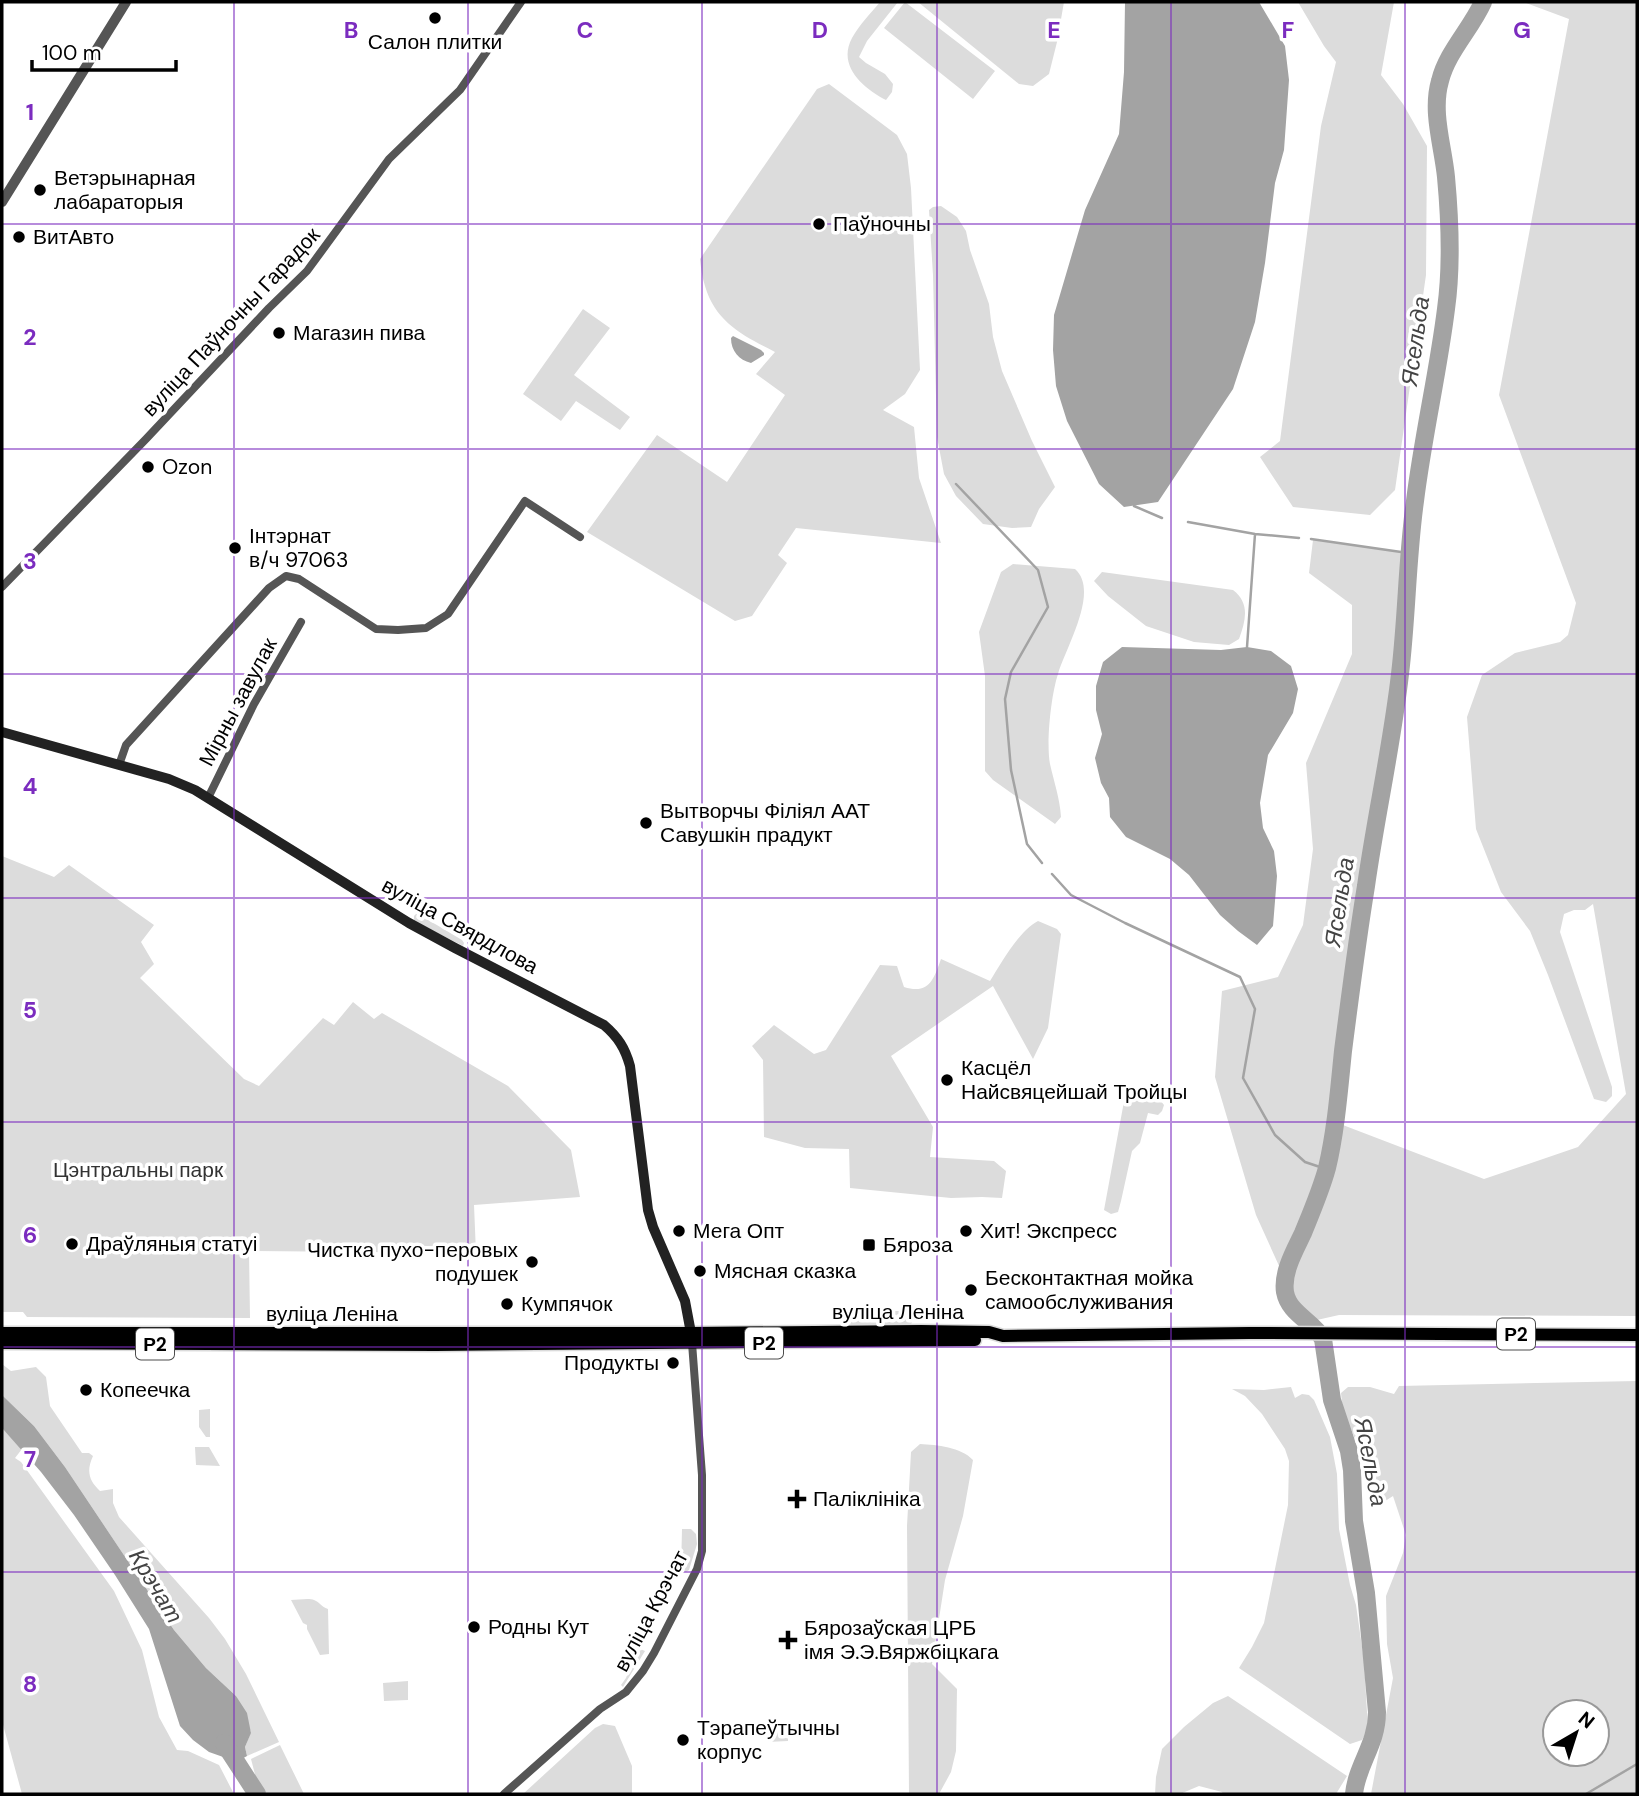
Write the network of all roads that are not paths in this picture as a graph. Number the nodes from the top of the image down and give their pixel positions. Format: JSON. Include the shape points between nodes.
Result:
{"nodes":[{"id":1,"x":126,"y":2,"type":"edge"},
{"id":2,"x":521,"y":2,"type":"edge"},
{"id":3,"x":2,"y":202,"type":"edge"},
{"id":4,"x":580,"y":537,"type":"dead end"},
{"id":5,"x":2,"y":587,"type":"edge"},
{"id":6,"x":301,"y":622,"type":"dead end"},
{"id":7,"x":2,"y":732,"type":"edge"},
{"id":8,"x":119,"y":765,"type":"junction"},
{"id":9,"x":208,"y":798,"type":"junction"},
{"id":10,"x":2,"y":1333,"type":"edge"},
{"id":11,"x":1637,"y":1335,"type":"edge"},
{"id":12,"x":691,"y":1338,"type":"junction"},
{"id":13,"x":2,"y":1343,"type":"edge"},
{"id":14,"x":504,"y":1794,"type":"edge"}],
"edges":[{"from":1,"to":3,"type":"street"},
{"from":2,"to":5,"type":"street","name":"вуліца Паўночны Гарадок","via":[[460,90],[388,159],[307,271]]},
{"from":4,"to":8,"type":"street","via":[[525,501],[449,614],[426,628],[376,629],[299,579],[286,576],[269,588],[126,745]]},
{"from":6,"to":9,"type":"street","name":"Мірны завулак"},
{"from":7,"to":8,"type":"main road","name":"вуліца Свярдлова"},
{"from":8,"to":9,"type":"main road","name":"вуліца Свярдлова","via":[[169,779]]},
{"from":9,"to":12,"type":"main road","name":"вуліца Свярдлова","via":[[409,923],[590,1016],[617,1037],[630,1066],[648,1210],[685,1301]]},
{"from":10,"to":12,"type":"main road","name":"вуліца Леніна","number":"Р2"},
{"from":11,"to":12,"type":"main road","name":"вуліца Леніна","number":"Р2"},
{"from":12,"to":13,"type":"main road","name":"вуліца Леніна","number":"Р2"},
{"from":12,"to":14,"type":"street","name":"вуліца Крэчат","via":[[702,1475],[702,1551],[697,1569],[643,1671],[626,1692],[600,1709]]}]}
